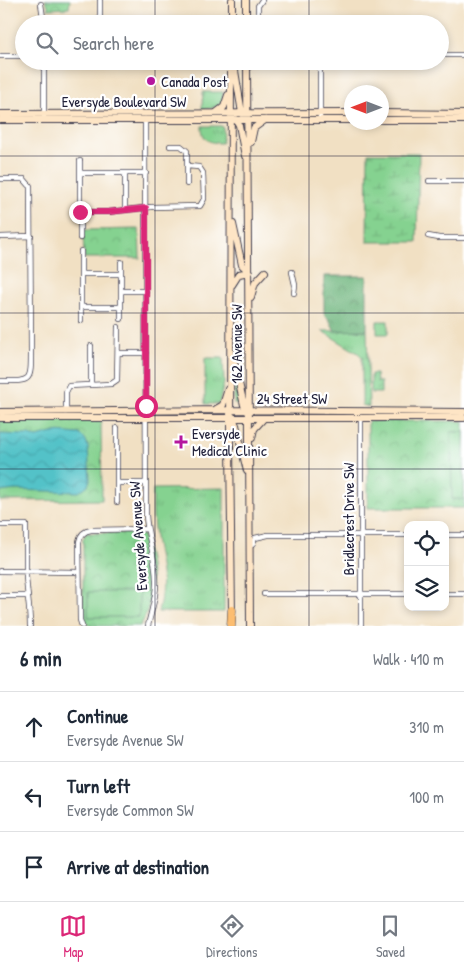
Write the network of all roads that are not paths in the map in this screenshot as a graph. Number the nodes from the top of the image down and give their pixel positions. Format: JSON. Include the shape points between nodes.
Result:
{"nodes":[{"id":1,"x":100,"y":0,"type":"edge"},
{"id":2,"x":232,"y":0,"type":"edge"},
{"id":3,"x":246,"y":0,"type":"edge"},
{"id":4,"x":262,"y":0,"type":"edge"},
{"id":5,"x":41,"y":4,"type":"dead end"},
{"id":6,"x":43,"y":15,"type":"edge"},
{"id":7,"x":100,"y":15,"type":"edge"},
{"id":8,"x":232,"y":15,"type":"edge"},
{"id":9,"x":246,"y":15,"type":"edge"},
{"id":10,"x":258,"y":15,"type":"edge"},
{"id":11,"x":449,"y":55,"type":"edge"},
{"id":12,"x":464,"y":55,"type":"edge"},
{"id":13,"x":0,"y":56,"type":"edge"},
{"id":14,"x":15,"y":56,"type":"edge"},
{"id":15,"x":44,"y":70,"type":"edge"},
{"id":16,"x":232,"y":70,"type":"edge"},
{"id":17,"x":234,"y":70,"type":"edge"},
{"id":18,"x":247,"y":70,"type":"edge"},
{"id":19,"x":320,"y":70,"type":"edge"},
{"id":20,"x":231,"y":85,"type":"junction"},
{"id":21,"x":0,"y":114,"type":"edge"},
{"id":22,"x":215,"y":114,"type":"junction"},
{"id":23,"x":344,"y":114,"type":"edge"},
{"id":24,"x":389,"y":114,"type":"edge"},
{"id":25,"x":464,"y":114,"type":"edge"},
{"id":26,"x":246,"y":116,"type":"junction"},
{"id":27,"x":44,"y":117,"type":"junction"},
{"id":28,"x":145,"y":117,"type":"junction"},
{"id":29,"x":320,"y":117,"type":"junction"},
{"id":30,"x":432,"y":117,"type":"junction"},
{"id":31,"x":233,"y":118,"type":"junction"},
{"id":32,"x":344,"y":119,"type":"edge"},
{"id":33,"x":0,"y":120,"type":"edge"},
{"id":34,"x":265,"y":120,"type":"junction"},
{"id":35,"x":389,"y":120,"type":"edge"},
{"id":36,"x":464,"y":120,"type":"edge"},
{"id":37,"x":170,"y":146,"type":"dead end"},
{"id":38,"x":80,"y":161,"type":"dead end"},
{"id":39,"x":248,"y":163,"type":"junction"},
{"id":40,"x":187,"y":166,"type":"junction"},
{"id":41,"x":125,"y":173,"type":"junction"},
{"id":42,"x":146,"y":173,"type":"junction"},
{"id":43,"x":80,"y":174,"type":"junction"},
{"id":44,"x":248,"y":174,"type":"junction"},
{"id":45,"x":0,"y":179,"type":"edge"},
{"id":46,"x":464,"y":180,"type":"edge"},
{"id":47,"x":428,"y":181,"type":"dead end"},
{"id":48,"x":187,"y":184,"type":"dead end"},
{"id":49,"x":146,"y":208,"type":"junction"},
{"id":50,"x":125,"y":210,"type":"junction"},
{"id":51,"x":80,"y":212,"type":"junction"},
{"id":52,"x":230,"y":214,"type":"junction"},
{"id":53,"x":30,"y":236,"type":"junction"},
{"id":54,"x":428,"y":236,"type":"dead end"},
{"id":55,"x":0,"y":237,"type":"edge"},
{"id":56,"x":80,"y":238,"type":"dead end"},
{"id":57,"x":464,"y":238,"type":"edge"},
{"id":58,"x":81,"y":251,"type":"dead end"},
{"id":59,"x":121,"y":262,"type":"dead end"},
{"id":60,"x":249,"y":272,"type":"junction"},
{"id":61,"x":265,"y":272,"type":"dead end"},
{"id":62,"x":292,"y":272,"type":"dead end"},
{"id":63,"x":81,"y":274,"type":"junction"},
{"id":64,"x":121,"y":274,"type":"junction"},
{"id":65,"x":231,"y":288,"type":"junction"},
{"id":66,"x":121,"y":291,"type":"junction"},
{"id":67,"x":146,"y":291,"type":"junction"},
{"id":68,"x":294,"y":293,"type":"dead end"},
{"id":69,"x":249,"y":305,"type":"junction"},
{"id":70,"x":81,"y":306,"type":"junction"},
{"id":71,"x":121,"y":306,"type":"junction"},
{"id":72,"x":121,"y":319,"type":"dead end"},
{"id":73,"x":81,"y":321,"type":"dead end"},
{"id":74,"x":118,"y":327,"type":"dead end"},
{"id":75,"x":231,"y":343,"type":"junction"},
{"id":76,"x":91,"y":346,"type":"dead end"},
{"id":77,"x":118,"y":353,"type":"junction"},
{"id":78,"x":146,"y":353,"type":"junction"},
{"id":79,"x":231,"y":378,"type":"junction"},
{"id":80,"x":0,"y":380,"type":"edge"},
{"id":81,"x":90,"y":384,"type":"junction"},
{"id":82,"x":214,"y":410,"type":"junction"},
{"id":83,"x":0,"y":412,"type":"edge"},
{"id":84,"x":66,"y":412,"type":"junction"},
{"id":85,"x":464,"y":412,"type":"edge"},
{"id":86,"x":231,"y":414,"type":"junction"},
{"id":87,"x":249,"y":414,"type":"junction"},
{"id":88,"x":146,"y":415,"type":"junction"},
{"id":89,"x":360,"y":415,"type":"junction"},
{"id":90,"x":0,"y":418,"type":"edge"},
{"id":91,"x":464,"y":418,"type":"edge"},
{"id":92,"x":264,"y":419,"type":"junction"},
{"id":93,"x":117,"y":428,"type":"dead end"},
{"id":94,"x":249,"y":449,"type":"junction"},
{"id":95,"x":117,"y":483,"type":"junction"},
{"id":96,"x":146,"y":483,"type":"junction"},
{"id":97,"x":249,"y":486,"type":"junction"},
{"id":98,"x":117,"y":502,"type":"dead end"},
{"id":99,"x":250,"y":520,"type":"junction"},
{"id":100,"x":0,"y":525,"type":"edge"},
{"id":101,"x":147,"y":529,"type":"junction"},
{"id":102,"x":268,"y":535,"type":"junction"},
{"id":103,"x":361,"y":535,"type":"junction"},
{"id":104,"x":404,"y":535,"type":"edge"},
{"id":105,"x":449,"y":535,"type":"edge"},
{"id":106,"x":464,"y":535,"type":"edge"},
{"id":107,"x":250,"y":550,"type":"junction"},
{"id":108,"x":0,"y":571,"type":"edge"},
{"id":109,"x":26,"y":571,"type":"junction"},
{"id":110,"x":79,"y":572,"type":"junction"},
{"id":111,"x":264,"y":594,"type":"dead end"},
{"id":112,"x":361,"y":594,"type":"junction"},
{"id":113,"x":404,"y":594,"type":"edge"},
{"id":114,"x":449,"y":594,"type":"edge"},
{"id":115,"x":464,"y":594,"type":"edge"},
{"id":116,"x":0,"y":596,"type":"edge"},
{"id":117,"x":28,"y":596,"type":"junction"},
{"id":118,"x":232,"y":610,"type":"joint"},
{"id":119,"x":30,"y":626,"type":"edge"},
{"id":120,"x":82,"y":626,"type":"edge"},
{"id":121,"x":148,"y":626,"type":"edge"},
{"id":122,"x":232,"y":626,"type":"edge"},
{"id":123,"x":250,"y":626,"type":"edge"},
{"id":124,"x":361,"y":626,"type":"edge"}],
"edges":[{"from":1,"to":7,"type":"street"},
{"from":2,"to":8,"type":"main road"},
{"from":3,"to":9,"type":"main road"},
{"from":4,"to":10,"type":"street"},
{"from":5,"to":6,"type":"street"},
{"from":11,"to":12,"type":"street"},
{"from":13,"to":14,"type":"street"},
{"from":15,"to":27,"type":"street"},
{"from":16,"to":20,"type":"main road","name":"162 Avenue SW"},
{"from":17,"to":26,"type":"main road"},
{"from":18,"to":26,"type":"main road","name":"162 Avenue SW"},
{"from":19,"to":29,"type":"street"},
{"from":20,"to":22,"type":"main road","via":[[224,107]]},
{"from":20,"to":31,"type":"main road","name":"162 Avenue SW"},
{"from":21,"to":27,"type":"main road","name":"Eversyde Boulevard SW"},
{"from":22,"to":28,"type":"main road","name":"Eversyde Boulevard SW"},
{"from":22,"to":31,"type":"main road","name":"Eversyde Boulevard SW"},
{"from":23,"to":29,"type":"main road"},
{"from":24,"to":30,"type":"main road"},
{"from":25,"to":30,"type":"main road"},
{"from":26,"to":29,"type":"main road"},
{"from":26,"to":31,"type":"main road"},
{"from":26,"to":34,"type":"main road"},
{"from":26,"to":39,"type":"main road","name":"162 Avenue SW"},
{"from":27,"to":28,"type":"main road","name":"Eversyde Boulevard SW"},
{"from":27,"to":33,"type":"main road","name":"Eversyde Boulevard SW"},
{"from":28,"to":31,"type":"main road","name":"Eversyde Boulevard SW"},
{"from":28,"to":42,"type":"street","name":"Eversyde Avenue SW"},
{"from":29,"to":32,"type":"main road"},
{"from":29,"to":34,"type":"main road"},
{"from":30,"to":35,"type":"main road"},
{"from":30,"to":36,"type":"main road"},
{"from":31,"to":44,"type":"main road"},
{"from":31,"to":52,"type":"main road","name":"162 Avenue SW"},
{"from":34,"to":39,"type":"main road","via":[[254,130]]},
{"from":37,"to":40,"type":"street","via":[[186,149]]},
{"from":38,"to":43,"type":"street"},
{"from":39,"to":44,"type":"main road","name":"162 Avenue SW"},
{"from":40,"to":48,"type":"street"},
{"from":40,"to":49,"type":"street","via":[[199,167],[203,172],[202,205]]},
{"from":41,"to":42,"type":"street"},
{"from":41,"to":43,"type":"street"},
{"from":41,"to":50,"type":"street"},
{"from":42,"to":49,"type":"street","name":"Eversyde Avenue SW"},
{"from":43,"to":51,"type":"street"},
{"from":44,"to":60,"type":"main road","name":"162 Avenue SW"},
{"from":45,"to":53,"type":"street","via":[[24,179],[30,183]]},
{"from":46,"to":47,"type":"street"},
{"from":49,"to":50,"type":"street"},
{"from":49,"to":67,"type":"street","name":"Eversyde Avenue SW"},
{"from":50,"to":51,"type":"street"},
{"from":51,"to":56,"type":"street"},
{"from":52,"to":60,"type":"main road","via":[[242,265]]},
{"from":52,"to":65,"type":"main road","name":"162 Avenue SW"},
{"from":53,"to":55,"type":"street"},
{"from":53,"to":80,"type":"street","via":[[31,373],[23,380]]},
{"from":54,"to":57,"type":"street"},
{"from":58,"to":63,"type":"street"},
{"from":59,"to":64,"type":"street"},
{"from":60,"to":65,"type":"main road","via":[[237,276]]},
{"from":60,"to":69,"type":"main road","name":"162 Avenue SW"},
{"from":61,"to":69,"type":"main road","via":[[255,283]]},
{"from":62,"to":68,"type":"street"},
{"from":63,"to":64,"type":"street"},
{"from":63,"to":70,"type":"street"},
{"from":64,"to":66,"type":"street"},
{"from":65,"to":75,"type":"main road","name":"162 Avenue SW"},
{"from":66,"to":67,"type":"street"},
{"from":66,"to":71,"type":"street"},
{"from":67,"to":78,"type":"street","name":"Eversyde Avenue SW"},
{"from":69,"to":87,"type":"main road","name":"162 Avenue SW"},
{"from":70,"to":71,"type":"street"},
{"from":70,"to":73,"type":"street"},
{"from":71,"to":72,"type":"street"},
{"from":74,"to":77,"type":"street"},
{"from":75,"to":79,"type":"main road","name":"162 Avenue SW"},
{"from":75,"to":87,"type":"main road"},
{"from":76,"to":81,"type":"street"},
{"from":77,"to":78,"type":"street"},
{"from":77,"to":81,"type":"street","via":[[116,382]]},
{"from":78,"to":88,"type":"street","name":"Eversyde Avenue SW"},
{"from":79,"to":82,"type":"main road","via":[[225,402]]},
{"from":79,"to":86,"type":"main road","name":"162 Avenue SW"},
{"from":81,"to":84,"type":"street","via":[[68,387]]},
{"from":82,"to":86,"type":"main road","name":"24 Street SW"},
{"from":82,"to":88,"type":"main road","name":"24 Street SW"},
{"from":83,"to":84,"type":"main road","name":"24 Street SW"},
{"from":84,"to":88,"type":"main road","name":"24 Street SW"},
{"from":85,"to":89,"type":"main road","name":"24 Street SW"},
{"from":86,"to":87,"type":"main road","name":"24 Street SW"},
{"from":86,"to":88,"type":"main road","name":"24 Street SW"},
{"from":86,"to":97,"type":"main road"},
{"from":86,"to":118,"type":"main road","name":"162 Avenue SW"},
{"from":87,"to":89,"type":"main road","name":"24 Street SW"},
{"from":87,"to":92,"type":"main road","name":"24 Street SW"},
{"from":87,"to":94,"type":"main road","name":"162 Avenue SW"},
{"from":88,"to":90,"type":"main road","name":"24 Street SW"},
{"from":88,"to":96,"type":"street","name":"Eversyde Avenue SW"},
{"from":89,"to":91,"type":"main road","name":"24 Street SW"},
{"from":89,"to":92,"type":"main road","name":"24 Street SW"},
{"from":89,"to":103,"type":"street","name":"Bridlecrest Drive SW"},
{"from":92,"to":94,"type":"main road","via":[[254,429]]},
{"from":93,"to":95,"type":"street"},
{"from":94,"to":97,"type":"main road","name":"162 Avenue SW"},
{"from":95,"to":96,"type":"street"},
{"from":95,"to":98,"type":"street"},
{"from":96,"to":101,"type":"street","name":"Eversyde Avenue SW"},
{"from":97,"to":99,"type":"main road","name":"162 Avenue SW"},
{"from":99,"to":102,"type":"street","via":[[254,532]]},
{"from":99,"to":107,"type":"main road","name":"162 Avenue SW"},
{"from":100,"to":109,"type":"street","via":[[26,525]]},
{"from":101,"to":110,"type":"street","via":[[85,532],[80,539]]},
{"from":101,"to":121,"type":"street","name":"Eversyde Avenue SW","via":[[156,579]]},
{"from":102,"to":103,"type":"street"},
{"from":102,"to":107,"type":"street","via":[[254,538]]},
{"from":103,"to":104,"type":"street"},
{"from":103,"to":112,"type":"street","name":"Bridlecrest Drive SW"},
{"from":105,"to":106,"type":"street"},
{"from":107,"to":123,"type":"main road","name":"162 Avenue SW"},
{"from":108,"to":109,"type":"street"},
{"from":109,"to":110,"type":"street"},
{"from":109,"to":117,"type":"street"},
{"from":110,"to":120,"type":"street"},
{"from":111,"to":112,"type":"street"},
{"from":112,"to":113,"type":"street"},
{"from":112,"to":124,"type":"street","name":"Bridlecrest Drive SW"},
{"from":114,"to":115,"type":"street"},
{"from":116,"to":117,"type":"street"},
{"from":117,"to":119,"type":"street"},
{"from":118,"to":122,"type":"highway"}]}
